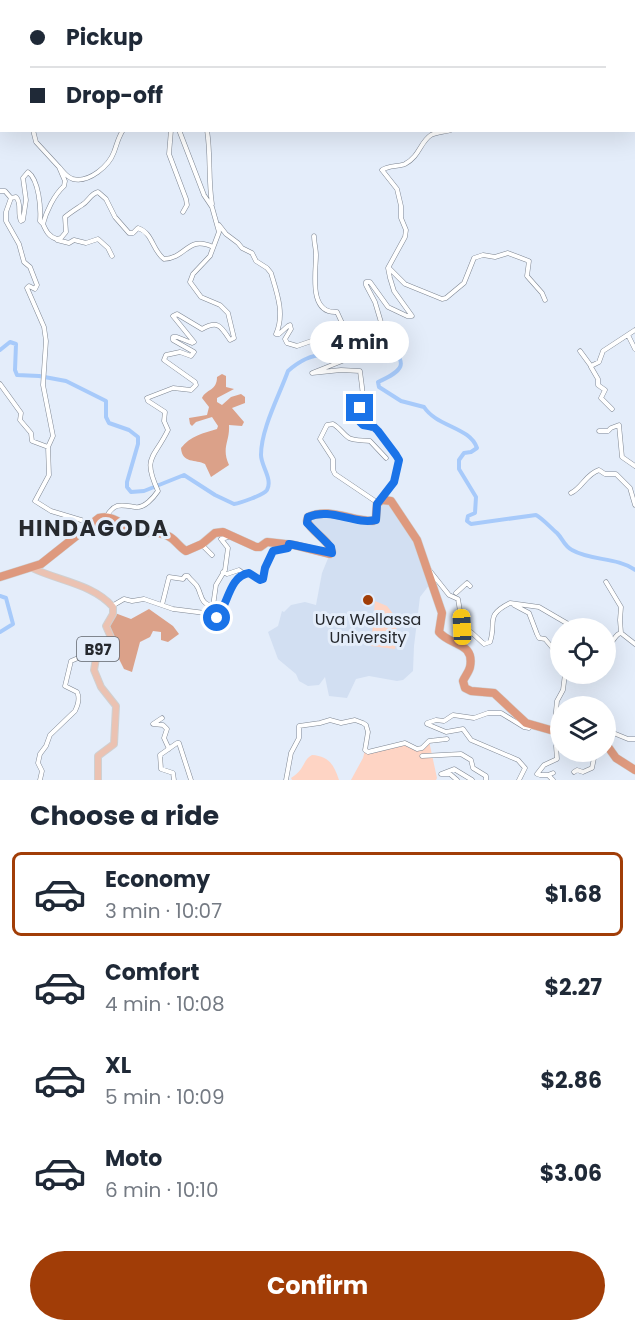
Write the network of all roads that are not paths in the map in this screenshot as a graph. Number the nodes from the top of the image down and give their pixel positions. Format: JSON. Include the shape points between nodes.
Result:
{"nodes":[{"id":1,"x":34,"y":132,"type":"edge"},
{"id":2,"x":122,"y":132,"type":"edge"},
{"id":3,"x":171,"y":132,"type":"edge"},
{"id":4,"x":179,"y":132,"type":"edge"},
{"id":5,"x":207,"y":132,"type":"edge"},
{"id":6,"x":443,"y":132,"type":"edge"},
{"id":7,"x":59,"y":167,"type":"junction"},
{"id":8,"x":0,"y":190,"type":"edge"},
{"id":9,"x":11,"y":198,"type":"junction"},
{"id":10,"x":212,"y":207,"type":"junction"},
{"id":11,"x":183,"y":212,"type":"dead end"},
{"id":12,"x":42,"y":224,"type":"junction"},
{"id":13,"x":218,"y":225,"type":"junction"},
{"id":14,"x":314,"y":236,"type":"dead end"},
{"id":15,"x":57,"y":239,"type":"junction"},
{"id":16,"x":213,"y":247,"type":"junction"},
{"id":17,"x":112,"y":256,"type":"dead end"},
{"id":18,"x":388,"y":267,"type":"junction"},
{"id":19,"x":544,"y":300,"type":"dead end"},
{"id":20,"x":635,"y":330,"type":"edge"},
{"id":21,"x":387,"y":335,"type":"junction"},
{"id":22,"x":628,"y":335,"type":"junction"},
{"id":23,"x":326,"y":336,"type":"junction"},
{"id":24,"x":635,"y":349,"type":"edge"},
{"id":25,"x":580,"y":351,"type":"dead end"},
{"id":26,"x":591,"y":366,"type":"junction"},
{"id":27,"x":0,"y":384,"type":"edge"},
{"id":28,"x":612,"y":410,"type":"dead end"},
{"id":29,"x":354,"y":416,"type":"dead end"},
{"id":30,"x":360,"y":422,"type":"junction"},
{"id":31,"x":599,"y":431,"type":"dead end"},
{"id":32,"x":48,"y":447,"type":"junction"},
{"id":33,"x":386,"y":458,"type":"dead end"},
{"id":34,"x":635,"y":466,"type":"edge"},
{"id":35,"x":571,"y":493,"type":"dead end"},
{"id":36,"x":379,"y":502,"type":"junction"},
{"id":37,"x":635,"y":505,"type":"edge"},
{"id":38,"x":106,"y":517,"type":"junction"},
{"id":39,"x":92,"y":524,"type":"junction"},
{"id":40,"x":232,"y":536,"type":"junction"},
{"id":41,"x":289,"y":544,"type":"junction"},
{"id":42,"x":202,"y":545,"type":"junction"},
{"id":43,"x":212,"y":555,"type":"dead end"},
{"id":44,"x":425,"y":564,"type":"junction"},
{"id":45,"x":32,"y":568,"type":"junction"},
{"id":46,"x":223,"y":572,"type":"junction"},
{"id":47,"x":244,"y":574,"type":"junction"},
{"id":48,"x":0,"y":577,"type":"edge"},
{"id":49,"x":606,"y":582,"type":"dead end"},
{"id":50,"x":470,"y":586,"type":"dead end"},
{"id":51,"x":456,"y":593,"type":"dead end"},
{"id":52,"x":510,"y":603,"type":"junction"},
{"id":53,"x":162,"y":604,"type":"junction"},
{"id":54,"x":112,"y":606,"type":"junction"},
{"id":55,"x":558,"y":618,"type":"edge"},
{"id":56,"x":621,"y":633,"type":"junction"},
{"id":57,"x":616,"y":636,"type":"edge"},
{"id":58,"x":635,"y":644,"type":"edge"},
{"id":59,"x":550,"y":645,"type":"edge"},
{"id":60,"x":98,"y":649,"type":"junction"},
{"id":61,"x":162,"y":718,"type":"dead end"},
{"id":62,"x":530,"y":724,"type":"junction"},
{"id":63,"x":550,"y":730,"type":"edge"},
{"id":64,"x":616,"y":734,"type":"edge"},
{"id":65,"x":447,"y":739,"type":"dead end"},
{"id":66,"x":635,"y":739,"type":"edge"},
{"id":67,"x":169,"y":749,"type":"junction"},
{"id":68,"x":422,"y":756,"type":"dead end"},
{"id":69,"x":616,"y":758,"type":"edge"},
{"id":70,"x":550,"y":762,"type":"edge"},
{"id":71,"x":593,"y":762,"type":"edge"},
{"id":72,"x":635,"y":770,"type":"edge"},
{"id":73,"x":574,"y":772,"type":"dead end"},
{"id":74,"x":40,"y":780,"type":"edge"},
{"id":75,"x":98,"y":780,"type":"edge"},
{"id":76,"x":174,"y":780,"type":"edge"},
{"id":77,"x":191,"y":780,"type":"edge"},
{"id":78,"x":286,"y":780,"type":"edge"},
{"id":79,"x":457,"y":780,"type":"edge"},
{"id":80,"x":472,"y":780,"type":"edge"},
{"id":81,"x":486,"y":780,"type":"edge"},
{"id":82,"x":519,"y":780,"type":"edge"},
{"id":83,"x":553,"y":780,"type":"edge"}],
"edges":[{"from":1,"to":7,"type":"street","via":[[36,142]]},
{"from":2,"to":7,"type":"street","via":[[110,160],[98,172],[75,179]]},
{"from":3,"to":11,"type":"street","via":[[169,154],[186,199]]},
{"from":4,"to":10,"type":"street"},
{"from":5,"to":10,"type":"street"},
{"from":6,"to":18,"type":"street","via":[[424,142],[408,163],[382,170],[399,194],[406,230]]},
{"from":7,"to":12,"type":"street","via":[[64,186]]},
{"from":8,"to":9,"type":"street"},
{"from":9,"to":12,"type":"street","via":[[18,199],[22,221],[26,200],[23,178],[30,173],[40,201]]},
{"from":9,"to":32,"type":"street","via":[[6,221],[37,285],[35,289],[27,288],[44,327],[42,380],[53,436]]},
{"from":10,"to":13,"type":"street"},
{"from":12,"to":15,"type":"street"},
{"from":13,"to":16,"type":"street"},
{"from":13,"to":23,"type":"street","via":[[271,273],[281,309],[276,335],[291,326],[285,339],[297,346]]},
{"from":14,"to":23,"type":"street","via":[[316,297],[323,309],[336,312],[343,324]]},
{"from":15,"to":16,"type":"street","via":[[66,234],[65,217],[98,192],[129,233],[138,228],[144,231],[164,258],[176,257],[189,245]]},
{"from":15,"to":17,"type":"street","via":[[69,243],[98,239]]},
{"from":16,"to":38,"type":"street","via":[[190,282],[201,297],[228,313],[234,338],[230,340],[217,325],[202,329],[177,314],[172,316],[194,342],[177,337],[173,340],[194,352],[191,356],[175,352],[164,360],[195,381],[196,386],[191,390],[173,388],[147,398],[165,412],[168,430],[151,456],[151,472],[158,491],[143,506],[122,505],[111,509]]},
{"from":18,"to":19,"type":"street","via":[[405,284],[442,299],[464,283],[474,258],[508,253],[529,261],[527,276]]},
{"from":18,"to":21,"type":"street","via":[[394,291],[413,316],[391,309],[366,282]]},
{"from":20,"to":22,"type":"street"},
{"from":21,"to":23,"type":"street"},
{"from":21,"to":30,"type":"street","via":[[390,340],[386,344],[312,372],[360,371]]},
{"from":22,"to":24,"type":"street"},
{"from":22,"to":26,"type":"street","via":[[603,351],[600,362]]},
{"from":25,"to":26,"type":"street"},
{"from":26,"to":28,"type":"street","via":[[598,385],[605,390],[601,398]]},
{"from":27,"to":32,"type":"street","via":[[21,413],[20,420],[31,433],[32,441]]},
{"from":29,"to":30,"type":"street"},
{"from":30,"to":36,"type":"street","via":[[374,427],[399,460],[394,482]]},
{"from":31,"to":34,"type":"street","via":[[619,425],[622,457]]},
{"from":32,"to":39,"type":"street","via":[[49,475],[35,501],[51,511]]},
{"from":33,"to":36,"type":"street","via":[[370,441],[356,441],[333,424],[327,426],[320,439],[333,459],[335,474]]},
{"from":35,"to":37,"type":"street","via":[[590,473],[599,470],[623,480]]},
{"from":36,"to":41,"type":"highway","via":[[375,520],[329,514],[308,517],[307,523],[331,547],[331,554]]},
{"from":36,"to":44,"type":"highway","via":[[393,503],[412,530]]},
{"from":38,"to":39,"type":"highway"},
{"from":38,"to":42,"type":"highway","via":[[139,532],[170,537],[185,550]]},
{"from":39,"to":45,"type":"highway"},
{"from":40,"to":41,"type":"highway","via":[[256,548],[267,542]]},
{"from":40,"to":42,"type":"highway","via":[[218,532]]},
{"from":40,"to":46,"type":"street","via":[[221,540],[228,548]]},
{"from":41,"to":47,"type":"street","via":[[288,548],[273,551],[262,580]]},
{"from":42,"to":43,"type":"street"},
{"from":44,"to":52,"type":"street","via":[[449,595],[459,599],[463,629],[484,644],[492,639],[494,615]]},
{"from":44,"to":62,"type":"highway","via":[[442,613],[439,632],[467,652],[470,667],[464,686],[471,691],[498,695]]},
{"from":45,"to":48,"type":"highway"},
{"from":45,"to":54,"type":"main road","via":[[91,589]]},
{"from":46,"to":47,"type":"street","via":[[239,570]]},
{"from":46,"to":53,"type":"street","via":[[216,585],[213,606],[200,599],[198,588],[188,576],[169,577]]},
{"from":47,"to":53,"type":"street","via":[[233,586],[217,618]]},
{"from":49,"to":56,"type":"street","via":[[621,607]]},
{"from":50,"to":51,"type":"street","via":[[467,583]]},
{"from":52,"to":55,"type":"street","via":[[539,607]]},
{"from":52,"to":59,"type":"street","via":[[529,613],[539,638]]},
{"from":53,"to":54,"type":"street","via":[[124,599]]},
{"from":54,"to":60,"type":"main road","number":"B97","via":[[106,626],[113,642]]},
{"from":56,"to":57,"type":"street"},
{"from":56,"to":58,"type":"street"},
{"from":60,"to":74,"type":"street","via":[[71,661],[64,686],[77,692],[79,699],[40,754]]},
{"from":60,"to":75,"type":"main road","number":"B97","via":[[94,673],[115,704],[116,717],[114,744],[98,756]]},
{"from":61,"to":67,"type":"street","via":[[153,724],[163,724],[167,729],[164,738]]},
{"from":62,"to":63,"type":"highway"},
{"from":62,"to":82,"type":"street","via":[[529,728],[524,727],[501,712],[474,718],[453,715],[427,724],[446,732],[463,729],[471,740],[518,760],[525,768]]},
{"from":64,"to":66,"type":"street"},
{"from":65,"to":78,"type":"street","via":[[429,741],[422,748],[405,743],[368,752],[368,732],[363,723],[330,720],[301,725]]},
{"from":67,"to":76,"type":"street","via":[[160,755],[161,768],[173,772]]},
{"from":67,"to":77,"type":"street","via":[[179,743]]},
{"from":68,"to":81,"type":"street","via":[[461,754],[471,760],[473,768]]},
{"from":69,"to":72,"type":"highway"},
{"from":70,"to":83,"type":"street","via":[[537,774],[550,774]]},
{"from":71,"to":73,"type":"street","via":[[587,771]]},
{"from":79,"to":80,"type":"street","via":[[450,774],[441,774],[454,769]]}]}
